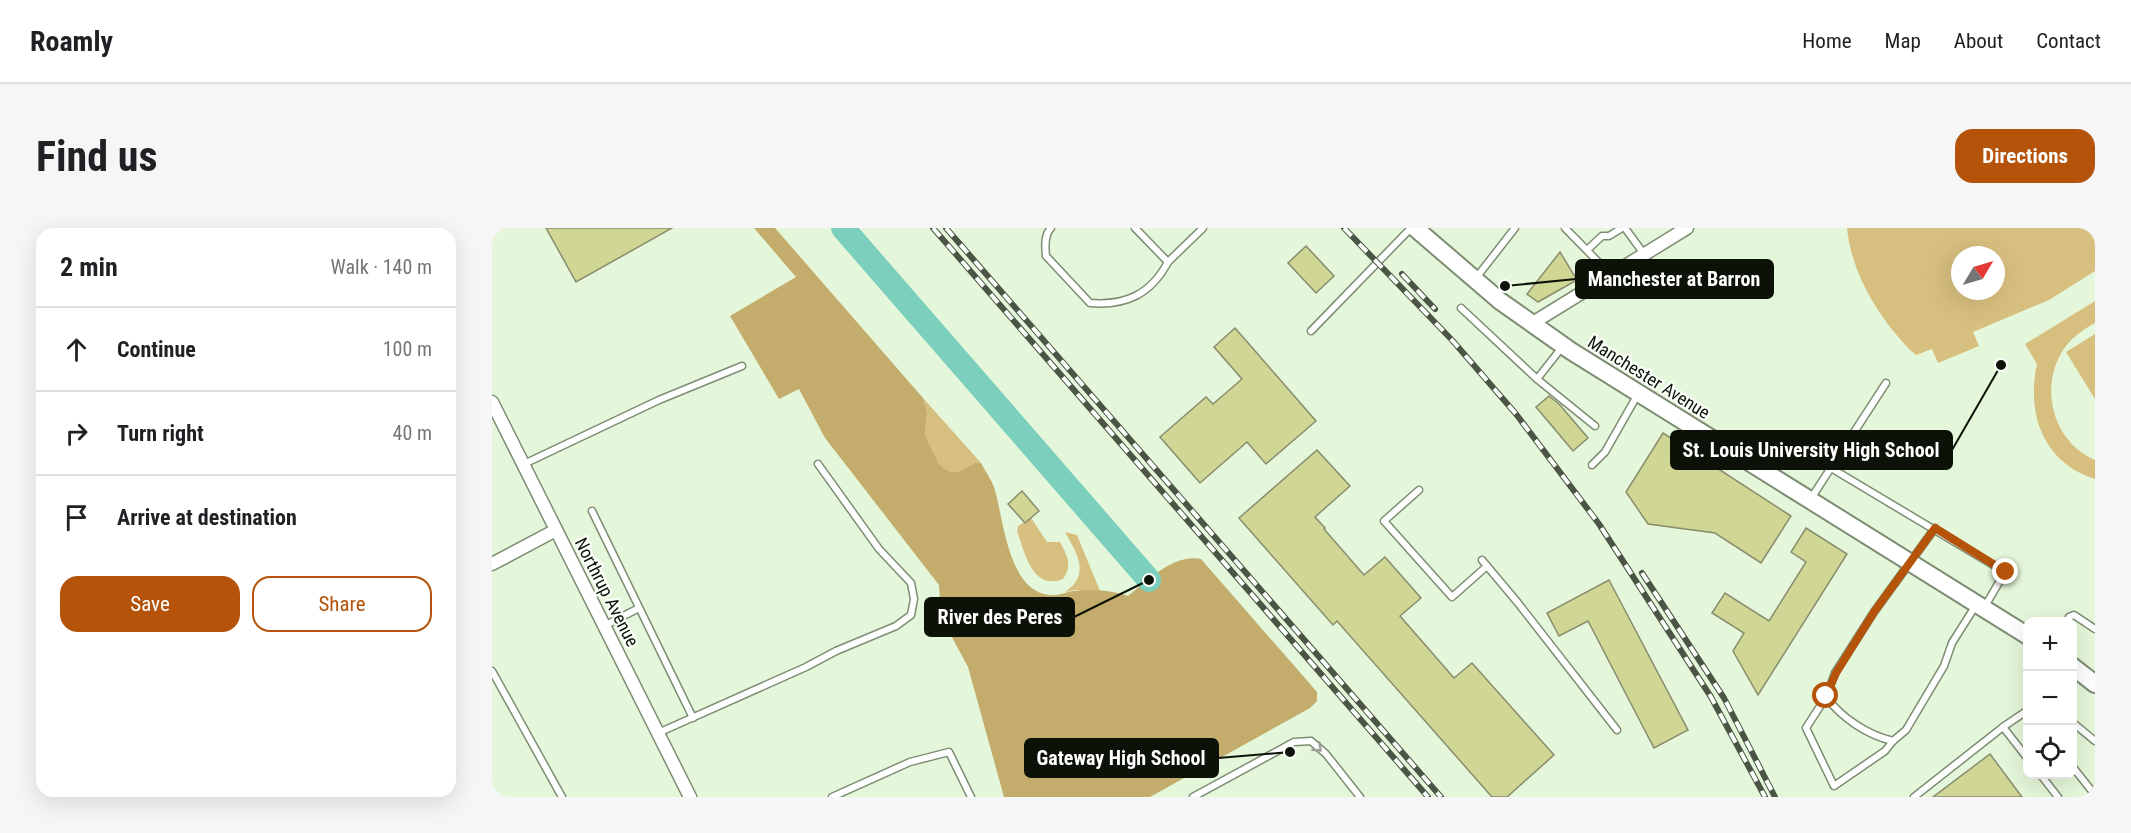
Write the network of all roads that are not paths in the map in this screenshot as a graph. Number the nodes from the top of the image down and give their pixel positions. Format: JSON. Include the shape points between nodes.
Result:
{"nodes":[{"id":1,"x":1051,"y":228,"type":"edge"},
{"id":2,"x":1135,"y":228,"type":"edge"},
{"id":3,"x":1203,"y":228,"type":"edge"},
{"id":4,"x":1413,"y":228,"type":"edge"},
{"id":5,"x":1515,"y":228,"type":"edge"},
{"id":6,"x":1565,"y":228,"type":"edge"},
{"id":7,"x":1624,"y":228,"type":"edge"},
{"id":8,"x":1687,"y":228,"type":"edge"},
{"id":9,"x":1587,"y":250,"type":"junction"},
{"id":10,"x":1644,"y":254,"type":"junction"},
{"id":11,"x":1168,"y":262,"type":"junction"},
{"id":12,"x":1611,"y":275,"type":"junction"},
{"id":13,"x":1474,"y":280,"type":"junction"},
{"id":14,"x":1461,"y":308,"type":"dead end"},
{"id":15,"x":1531,"y":324,"type":"junction"},
{"id":16,"x":1311,"y":331,"type":"dead end"},
{"id":17,"x":1564,"y":346,"type":"junction"},
{"id":18,"x":742,"y":366,"type":"dead end"},
{"id":19,"x":1537,"y":379,"type":"junction"},
{"id":20,"x":1886,"y":383,"type":"dead end"},
{"id":21,"x":1638,"y":394,"type":"junction"},
{"id":22,"x":492,"y":402,"type":"edge"},
{"id":23,"x":1595,"y":426,"type":"dead end"},
{"id":24,"x":524,"y":464,"type":"junction"},
{"id":25,"x":818,"y":464,"type":"dead end"},
{"id":26,"x":1592,"y":465,"type":"dead end"},
{"id":27,"x":1832,"y":468,"type":"junction"},
{"id":28,"x":1419,"y":490,"type":"dead end"},
{"id":29,"x":1810,"y":501,"type":"junction"},
{"id":30,"x":592,"y":511,"type":"dead end"},
{"id":31,"x":1935,"y":528,"type":"junction"},
{"id":32,"x":556,"y":530,"type":"junction"},
{"id":33,"x":1482,"y":560,"type":"dead end"},
{"id":34,"x":1910,"y":563,"type":"junction"},
{"id":35,"x":492,"y":564,"type":"edge"},
{"id":36,"x":1487,"y":566,"type":"junction"},
{"id":37,"x":1980,"y":606,"type":"junction"},
{"id":38,"x":639,"y":608,"type":"junction"},
{"id":39,"x":2077,"y":617,"type":"edge"},
{"id":40,"x":604,"y":626,"type":"junction"},
{"id":41,"x":2095,"y":629,"type":"edge"},
{"id":42,"x":2023,"y":633,"type":"edge"},
{"id":43,"x":492,"y":671,"type":"edge"},
{"id":44,"x":2077,"y":673,"type":"edge"},
{"id":45,"x":2095,"y":684,"type":"edge"},
{"id":46,"x":1826,"y":696,"type":"junction"},
{"id":47,"x":2023,"y":713,"type":"edge"},
{"id":48,"x":693,"y":718,"type":"junction"},
{"id":49,"x":2076,"y":725,"type":"edge"},
{"id":50,"x":2003,"y":727,"type":"junction"},
{"id":51,"x":1617,"y":730,"type":"dead end"},
{"id":52,"x":658,"y":733,"type":"junction"},
{"id":53,"x":1893,"y":741,"type":"junction"},
{"id":54,"x":2095,"y":741,"type":"edge"},
{"id":55,"x":2023,"y":751,"type":"edge"},
{"id":56,"x":2077,"y":771,"type":"edge"},
{"id":57,"x":2044,"y":779,"type":"edge"},
{"id":58,"x":2095,"y":795,"type":"edge"},
{"id":59,"x":562,"y":797,"type":"edge"},
{"id":60,"x":690,"y":797,"type":"edge"},
{"id":61,"x":832,"y":797,"type":"edge"},
{"id":62,"x":971,"y":797,"type":"edge"},
{"id":63,"x":1193,"y":797,"type":"edge"},
{"id":64,"x":1360,"y":797,"type":"edge"},
{"id":65,"x":1914,"y":797,"type":"edge"},
{"id":66,"x":2058,"y":797,"type":"edge"}],
"edges":[{"from":1,"to":11,"type":"lane","via":[[1045,244],[1046,256],[1090,303],[1109,304],[1132,298],[1160,277]]},
{"from":2,"to":11,"type":"lane"},
{"from":3,"to":11,"type":"lane"},
{"from":4,"to":13,"type":"main road","name":"Manchester Avenue"},
{"from":4,"to":16,"type":"lane"},
{"from":5,"to":13,"type":"lane"},
{"from":6,"to":9,"type":"lane"},
{"from":7,"to":9,"type":"lane","via":[[1602,236]]},
{"from":7,"to":10,"type":"lane"},
{"from":8,"to":10,"type":"street"},
{"from":9,"to":12,"type":"lane"},
{"from":10,"to":12,"type":"street"},
{"from":12,"to":15,"type":"street"},
{"from":13,"to":15,"type":"main road","name":"Manchester Avenue"},
{"from":14,"to":19,"type":"lane"},
{"from":15,"to":17,"type":"main road","name":"Manchester Avenue"},
{"from":17,"to":19,"type":"lane"},
{"from":17,"to":21,"type":"main road","name":"Manchester Avenue"},
{"from":18,"to":24,"type":"lane","via":[[659,400]]},
{"from":19,"to":23,"type":"lane"},
{"from":20,"to":27,"type":"lane"},
{"from":21,"to":26,"type":"lane","via":[[1605,452]]},
{"from":21,"to":29,"type":"main road","name":"Manchester Avenue"},
{"from":22,"to":24,"type":"street","name":"Northrup Avenue"},
{"from":24,"to":32,"type":"street","name":"Northrup Avenue"},
{"from":25,"to":48,"type":"lane","via":[[879,549],[911,583],[911,615],[896,626]]},
{"from":27,"to":29,"type":"lane"},
{"from":27,"to":31,"type":"lane"},
{"from":28,"to":36,"type":"lane","via":[[1384,521],[1452,597]]},
{"from":29,"to":34,"type":"main road","name":"Manchester Avenue"},
{"from":30,"to":38,"type":"lane"},
{"from":31,"to":34,"type":"lane"},
{"from":31,"to":37,"type":"lane","via":[[2006,572]]},
{"from":32,"to":35,"type":"street"},
{"from":32,"to":40,"type":"street","name":"Northrup Avenue"},
{"from":33,"to":36,"type":"lane"},
{"from":34,"to":37,"type":"main road","name":"Manchester Avenue"},
{"from":34,"to":46,"type":"lane","via":[[1841,664]]},
{"from":36,"to":51,"type":"lane"},
{"from":37,"to":42,"type":"main road","name":"Manchester Avenue"},
{"from":37,"to":53,"type":"lane","via":[[1952,643],[1944,666],[1906,730]]},
{"from":38,"to":40,"type":"lane"},
{"from":38,"to":48,"type":"lane"},
{"from":39,"to":41,"type":"lane"},
{"from":40,"to":52,"type":"street","name":"Northrup Avenue"},
{"from":43,"to":59,"type":"lane"},
{"from":44,"to":45,"type":"main road"},
{"from":46,"to":53,"type":"lane","via":[[1836,711],[1875,737]]},
{"from":46,"to":53,"type":"lane","via":[[1806,728],[1834,786],[1885,751]]},
{"from":47,"to":50,"type":"lane"},
{"from":48,"to":52,"type":"lane"},
{"from":49,"to":54,"type":"lane"},
{"from":50,"to":55,"type":"lane"},
{"from":50,"to":65,"type":"lane"},
{"from":52,"to":60,"type":"street","name":"Northrup Avenue"},
{"from":56,"to":58,"type":"lane"},
{"from":57,"to":66,"type":"lane"},
{"from":61,"to":62,"type":"lane","via":[[910,762],[949,752]]},
{"from":63,"to":64,"type":"lane","one_way":true,"via":[[1294,742],[1311,741]]}]}
